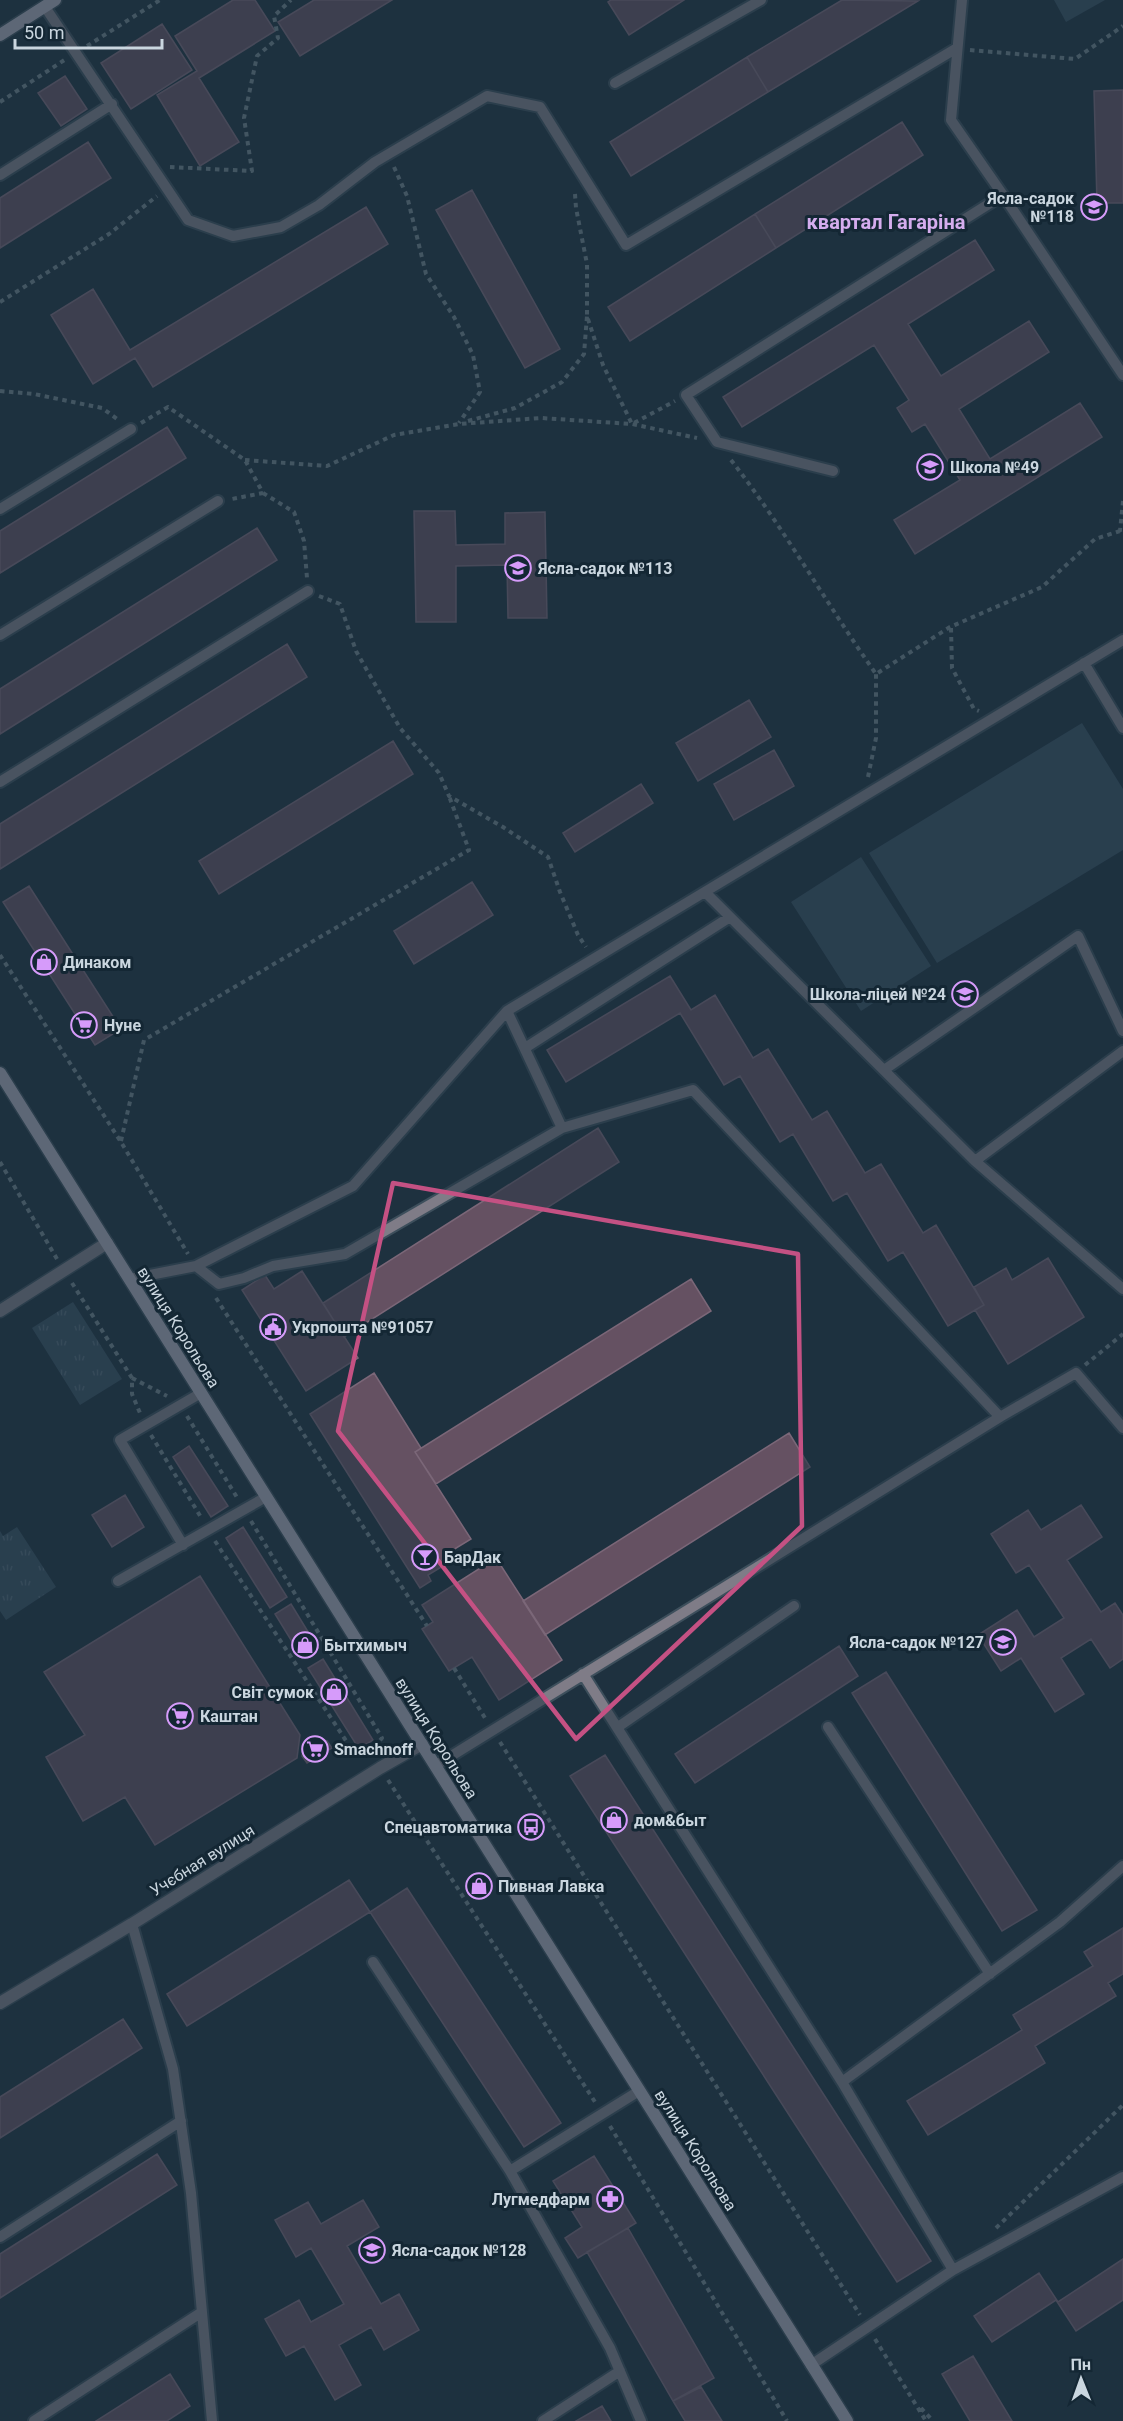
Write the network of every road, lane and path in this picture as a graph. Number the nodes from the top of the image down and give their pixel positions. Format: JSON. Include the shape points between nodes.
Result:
{"nodes":[{"id":1,"x":291,"y":0,"type":"edge"},
{"id":2,"x":761,"y":0,"type":"edge"},
{"id":3,"x":962,"y":0,"type":"edge"},
{"id":4,"x":50,"y":3,"type":"edge"},
{"id":5,"x":1123,"y":26,"type":"edge"},
{"id":6,"x":0,"y":35,"type":"edge"},
{"id":7,"x":957,"y":48,"type":"junction"},
{"id":8,"x":615,"y":83,"type":"dead end"},
{"id":9,"x":111,"y":104,"type":"junction"},
{"id":10,"x":387,"y":155,"type":"junction"},
{"id":11,"x":147,"y":157,"type":"junction"},
{"id":12,"x":574,"y":161,"type":"junction"},
{"id":13,"x":0,"y":175,"type":"edge"},
{"id":14,"x":167,"y":188,"type":"junction"},
{"id":15,"x":1003,"y":195,"type":"junction"},
{"id":16,"x":0,"y":302,"type":"edge"},
{"id":17,"x":587,"y":316,"type":"junction"},
{"id":18,"x":1123,"y":375,"type":"edge"},
{"id":19,"x":0,"y":391,"type":"edge"},
{"id":20,"x":686,"y":395,"type":"junction"},
{"id":21,"x":459,"y":424,"type":"junction"},
{"id":22,"x":633,"y":424,"type":"junction"},
{"id":23,"x":131,"y":429,"type":"junction"},
{"id":24,"x":717,"y":442,"type":"junction"},
{"id":25,"x":245,"y":460,"type":"junction"},
{"id":26,"x":833,"y":471,"type":"dead end"},
{"id":27,"x":263,"y":493,"type":"junction"},
{"id":28,"x":218,"y":501,"type":"joint"},
{"id":29,"x":1123,"y":501,"type":"edge"},
{"id":30,"x":0,"y":509,"type":"edge"},
{"id":31,"x":1122,"y":534,"type":"edge"},
{"id":32,"x":308,"y":591,"type":"junction"},
{"id":33,"x":951,"y":627,"type":"junction"},
{"id":34,"x":0,"y":635,"type":"edge"},
{"id":35,"x":1123,"y":640,"type":"edge"},
{"id":36,"x":1084,"y":663,"type":"junction"},
{"id":37,"x":876,"y":674,"type":"junction"},
{"id":38,"x":994,"y":717,"type":"junction"},
{"id":39,"x":1123,"y":728,"type":"edge"},
{"id":40,"x":0,"y":782,"type":"edge"},
{"id":41,"x":449,"y":796,"type":"junction"},
{"id":42,"x":858,"y":798,"type":"junction"},
{"id":43,"x":705,"y":892,"type":"junction"},
{"id":44,"x":730,"y":917,"type":"junction"},
{"id":45,"x":594,"y":959,"type":"junction"},
{"id":46,"x":507,"y":1011,"type":"junction"},
{"id":47,"x":1123,"y":1031,"type":"edge"},
{"id":48,"x":525,"y":1048,"type":"junction"},
{"id":49,"x":1123,"y":1051,"type":"edge"},
{"id":50,"x":884,"y":1071,"type":"junction"},
{"id":51,"x":0,"y":1073,"type":"edge"},
{"id":52,"x":562,"y":1128,"type":"junction"},
{"id":53,"x":121,"y":1142,"type":"dead end"},
{"id":54,"x":975,"y":1161,"type":"junction"},
{"id":55,"x":0,"y":1162,"type":"edge"},
{"id":56,"x":107,"y":1243,"type":"junction"},
{"id":57,"x":195,"y":1266,"type":"junction"},
{"id":58,"x":64,"y":1270,"type":"junction"},
{"id":59,"x":129,"y":1279,"type":"junction"},
{"id":60,"x":1123,"y":1289,"type":"edge"},
{"id":61,"x":0,"y":1311,"type":"edge"},
{"id":62,"x":1123,"y":1334,"type":"edge"},
{"id":63,"x":1076,"y":1373,"type":"junction"},
{"id":64,"x":132,"y":1378,"type":"junction"},
{"id":65,"x":201,"y":1393,"type":"junction"},
{"id":66,"x":180,"y":1405,"type":"junction"},
{"id":67,"x":1000,"y":1417,"type":"junction"},
{"id":68,"x":145,"y":1426,"type":"junction"},
{"id":69,"x":1123,"y":1428,"type":"edge"},
{"id":70,"x":266,"y":1497,"type":"junction"},
{"id":71,"x":245,"y":1509,"type":"junction"},
{"id":72,"x":208,"y":1530,"type":"junction"},
{"id":73,"x":183,"y":1545,"type":"junction"},
{"id":74,"x":118,"y":1581,"type":"dead end"},
{"id":75,"x":794,"y":1606,"type":"dead end"},
{"id":76,"x":453,"y":1668,"type":"dead end"},
{"id":77,"x":583,"y":1674,"type":"junction"},
{"id":78,"x":828,"y":1726,"type":"dead end"},
{"id":79,"x":618,"y":1727,"type":"junction"},
{"id":80,"x":493,"y":1730,"type":"junction"},
{"id":81,"x":422,"y":1744,"type":"junction"},
{"id":82,"x":370,"y":1753,"type":"junction"},
{"id":83,"x":435,"y":1766,"type":"junction"},
{"id":84,"x":380,"y":1768,"type":"junction"},
{"id":85,"x":1123,"y":1866,"type":"edge"},
{"id":86,"x":132,"y":1924,"type":"junction"},
{"id":87,"x":373,"y":1962,"type":"dead end"},
{"id":88,"x":990,"y":1974,"type":"junction"},
{"id":89,"x":0,"y":2003,"type":"edge"},
{"id":90,"x":842,"y":2082,"type":"junction"},
{"id":91,"x":639,"y":2091,"type":"junction"},
{"id":92,"x":1123,"y":2105,"type":"edge"},
{"id":93,"x":603,"y":2114,"type":"junction"},
{"id":94,"x":180,"y":2121,"type":"junction"},
{"id":95,"x":510,"y":2171,"type":"junction"},
{"id":96,"x":1123,"y":2177,"type":"edge"},
{"id":97,"x":995,"y":2229,"type":"dead end"},
{"id":98,"x":0,"y":2237,"type":"edge"},
{"id":99,"x":953,"y":2270,"type":"junction"},
{"id":100,"x":202,"y":2312,"type":"junction"},
{"id":101,"x":867,"y":2326,"type":"junction"},
{"id":102,"x":811,"y":2365,"type":"junction"},
{"id":103,"x":620,"y":2371,"type":"junction"},
{"id":104,"x":913,"y":2400,"type":"junction"},
{"id":105,"x":34,"y":2421,"type":"edge"},
{"id":106,"x":212,"y":2421,"type":"edge"},
{"id":107,"x":543,"y":2421,"type":"edge"},
{"id":108,"x":641,"y":2421,"type":"edge"},
{"id":109,"x":787,"y":2421,"type":"edge"},
{"id":110,"x":847,"y":2421,"type":"edge"},
{"id":111,"x":926,"y":2421,"type":"edge"},
{"id":112,"x":933,"y":2421,"type":"edge"}],
"edges":[{"from":1,"to":11,"type":"path","via":[[274,16],[278,38],[257,56],[244,118],[252,171],[172,168]]},
{"from":2,"to":8,"type":"lane"},
{"from":3,"to":7,"type":"lane"},
{"from":4,"to":6,"type":"street"},
{"from":4,"to":9,"type":"lane"},
{"from":5,"to":7,"type":"path","via":[[1074,59]]},
{"from":7,"to":12,"type":"lane","via":[[626,245]]},
{"from":7,"to":15,"type":"lane","via":[[951,120]]},
{"from":9,"to":11,"type":"lane"},
{"from":9,"to":13,"type":"lane"},
{"from":10,"to":12,"type":"lane","via":[[487,96],[540,107]]},
{"from":10,"to":14,"type":"lane","via":[[319,205],[281,227],[233,236],[188,220]]},
{"from":10,"to":21,"type":"path","via":[[407,195],[426,274],[473,355],[480,392]]},
{"from":11,"to":14,"type":"lane"},
{"from":12,"to":17,"type":"path","via":[[576,208],[586,264]]},
{"from":14,"to":16,"type":"path","via":[[110,234]]},
{"from":15,"to":18,"type":"lane"},
{"from":15,"to":20,"type":"lane"},
{"from":17,"to":21,"type":"path","via":[[584,354],[562,382],[515,408]]},
{"from":17,"to":22,"type":"path","via":[[603,365]]},
{"from":19,"to":23,"type":"path","via":[[102,408]]},
{"from":20,"to":22,"type":"path"},
{"from":20,"to":24,"type":"lane"},
{"from":21,"to":22,"type":"path","via":[[541,418]]},
{"from":21,"to":25,"type":"path","via":[[394,435],[327,466]]},
{"from":22,"to":24,"type":"path"},
{"from":23,"to":25,"type":"path","via":[[168,407]]},
{"from":23,"to":30,"type":"lane"},
{"from":24,"to":26,"type":"lane"},
{"from":24,"to":37,"type":"path","via":[[786,536]]},
{"from":25,"to":27,"type":"path"},
{"from":27,"to":28,"type":"path"},
{"from":27,"to":32,"type":"path","via":[[294,512],[304,541]]},
{"from":28,"to":34,"type":"lane"},
{"from":29,"to":31,"type":"path"},
{"from":31,"to":33,"type":"path","via":[[1095,539],[1042,587]]},
{"from":32,"to":40,"type":"lane"},
{"from":32,"to":41,"type":"path","via":[[340,604],[356,651],[400,728],[439,773]]},
{"from":33,"to":37,"type":"path"},
{"from":33,"to":38,"type":"path","via":[[952,668],[974,709]]},
{"from":35,"to":36,"type":"lane"},
{"from":36,"to":38,"type":"lane"},
{"from":36,"to":39,"type":"lane"},
{"from":37,"to":42,"type":"path","via":[[876,738],[868,776]]},
{"from":38,"to":42,"type":"lane"},
{"from":41,"to":45,"type":"path","via":[[548,857],[578,935]]},
{"from":41,"to":53,"type":"path","via":[[469,850],[144,1040]]},
{"from":42,"to":43,"type":"lane"},
{"from":43,"to":44,"type":"lane"},
{"from":43,"to":45,"type":"lane"},
{"from":44,"to":48,"type":"lane"},
{"from":44,"to":50,"type":"lane"},
{"from":45,"to":46,"type":"lane"},
{"from":46,"to":48,"type":"lane"},
{"from":46,"to":57,"type":"lane","via":[[352,1186]]},
{"from":47,"to":50,"type":"lane","via":[[1078,936]]},
{"from":48,"to":52,"type":"lane"},
{"from":49,"to":54,"type":"lane"},
{"from":50,"to":54,"type":"lane"},
{"from":51,"to":56,"type":"street","name":"вулиця Корольова"},
{"from":52,"to":57,"type":"lane","via":[[345,1254],[273,1266],[219,1284]]},
{"from":52,"to":67,"type":"lane","via":[[693,1090]]},
{"from":54,"to":60,"type":"lane"},
{"from":55,"to":58,"type":"path"},
{"from":56,"to":58,"type":"street"},
{"from":56,"to":59,"type":"street","name":"вулиця Корольова"},
{"from":57,"to":59,"type":"lane"},
{"from":58,"to":61,"type":"street"},
{"from":58,"to":64,"type":"path"},
{"from":59,"to":65,"type":"street","name":"вулиця Корольова"},
{"from":62,"to":63,"type":"path"},
{"from":63,"to":67,"type":"lane"},
{"from":63,"to":69,"type":"lane"},
{"from":64,"to":66,"type":"path"},
{"from":64,"to":68,"type":"path","via":[[132,1394]]},
{"from":65,"to":66,"type":"lane"},
{"from":65,"to":70,"type":"street","name":"вулиця Корольова"},
{"from":66,"to":68,"type":"lane"},
{"from":66,"to":71,"type":"path"},
{"from":67,"to":77,"type":"lane"},
{"from":68,"to":72,"type":"path"},
{"from":68,"to":73,"type":"lane","via":[[120,1440]]},
{"from":70,"to":71,"type":"lane"},
{"from":70,"to":81,"type":"street","name":"вулиця Корольова"},
{"from":71,"to":72,"type":"lane"},
{"from":71,"to":82,"type":"path","via":[[382,1738]]},
{"from":72,"to":73,"type":"lane"},
{"from":72,"to":82,"type":"path","via":[[354,1753]]},
{"from":73,"to":74,"type":"lane"},
{"from":75,"to":79,"type":"lane"},
{"from":76,"to":80,"type":"path"},
{"from":77,"to":79,"type":"lane"},
{"from":77,"to":80,"type":"lane"},
{"from":78,"to":88,"type":"lane"},
{"from":79,"to":90,"type":"lane"},
{"from":80,"to":83,"type":"lane"},
{"from":80,"to":101,"type":"path"},
{"from":81,"to":83,"type":"street","name":"вулиця Корольова"},
{"from":81,"to":84,"type":"street","name":"Учєбная вулиця"},
{"from":82,"to":84,"type":"path"},
{"from":83,"to":91,"type":"street","name":"вулиця Корольова"},
{"from":84,"to":86,"type":"street","name":"Учєбная вулиця"},
{"from":84,"to":93,"type":"path"},
{"from":85,"to":88,"type":"lane","via":[[1060,1922]]},
{"from":86,"to":89,"type":"street","name":"Учєбная вулиця"},
{"from":86,"to":94,"type":"lane","via":[[173,2069]]},
{"from":87,"to":95,"type":"lane"},
{"from":88,"to":90,"type":"lane"},
{"from":90,"to":99,"type":"lane"},
{"from":91,"to":93,"type":"lane"},
{"from":91,"to":102,"type":"street","name":"вулиця Корольова"},
{"from":92,"to":97,"type":"path"},
{"from":93,"to":95,"type":"lane"},
{"from":93,"to":109,"type":"path"},
{"from":94,"to":98,"type":"lane"},
{"from":94,"to":100,"type":"lane"},
{"from":95,"to":103,"type":"lane"},
{"from":96,"to":99,"type":"lane"},
{"from":99,"to":101,"type":"lane"},
{"from":100,"to":105,"type":"lane"},
{"from":100,"to":106,"type":"lane"},
{"from":101,"to":102,"type":"lane"},
{"from":101,"to":104,"type":"path"},
{"from":102,"to":110,"type":"street","name":"вулиця Корольова"},
{"from":103,"to":107,"type":"lane"},
{"from":103,"to":108,"type":"lane"},
{"from":104,"to":111,"type":"path"},
{"from":104,"to":112,"type":"path"}]}
